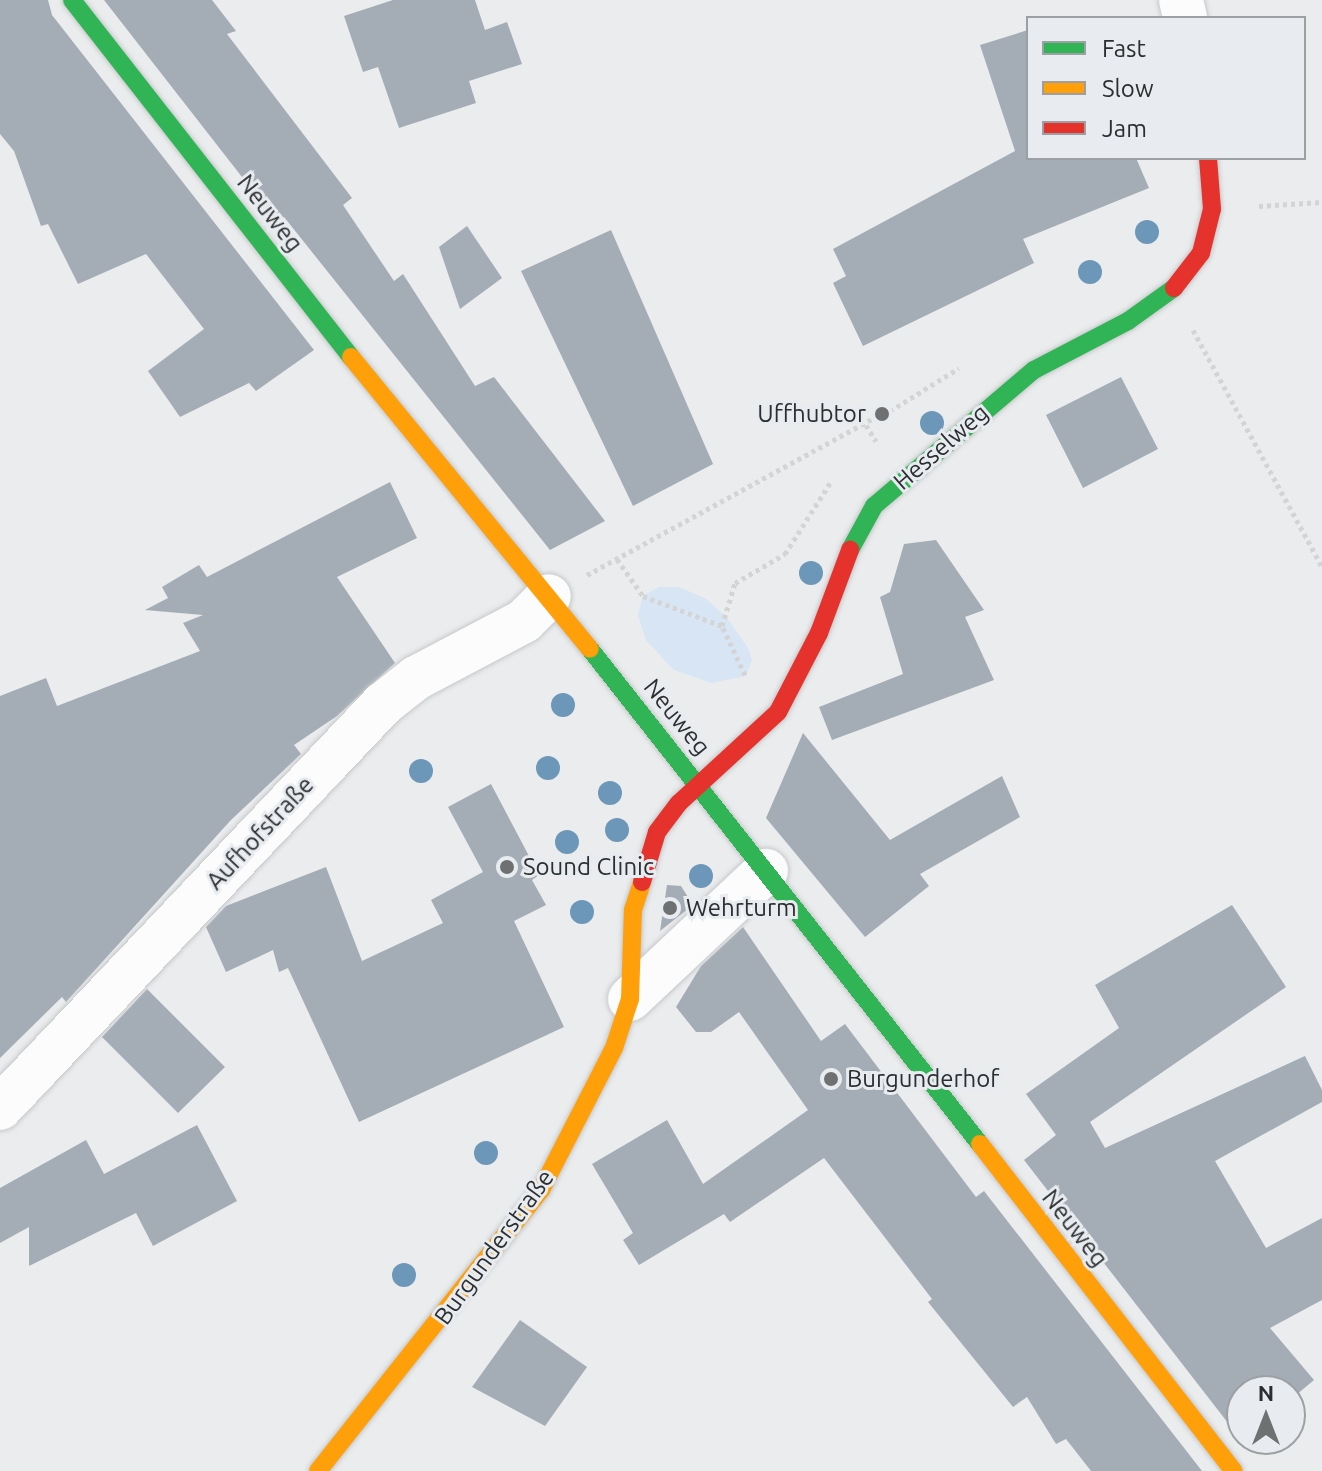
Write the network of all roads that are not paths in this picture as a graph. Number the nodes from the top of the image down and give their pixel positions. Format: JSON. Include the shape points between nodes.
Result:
{"nodes":[{"id":1,"x":72,"y":0,"type":"edge"},
{"id":2,"x":1208,"y":160,"type":"edge"},
{"id":3,"x":549,"y":596,"type":"junction"},
{"id":4,"x":700,"y":784,"type":"junction"},
{"id":5,"x":766,"y":871,"type":"junction"},
{"id":6,"x":630,"y":999,"type":"junction"},
{"id":7,"x":0,"y":1108,"type":"edge"},
{"id":8,"x":318,"y":1471,"type":"edge"},
{"id":9,"x":1234,"y":1471,"type":"edge"}],
"edges":[{"from":1,"to":3,"type":"street","name":"Neuweg","via":[[362,371]]},
{"from":2,"to":4,"type":"street","name":"Hesselweg","via":[[1212,209],[1201,253],[1172,290],[1128,321],[1034,370],[874,506],[855,536],[819,633],[787,696],[741,751]]},
{"from":3,"to":4,"type":"street","name":"Neuweg"},
{"from":3,"to":7,"type":"street","name":"Aufhofstraße","via":[[524,621],[416,678],[383,704]]},
{"from":4,"to":5,"type":"street","name":"Neuweg"},
{"from":4,"to":6,"type":"street","name":"Burgunderstraße","via":[[657,832],[643,863],[633,910]]},
{"from":5,"to":6,"type":"street","name":"Burgunderstraße"},
{"from":5,"to":9,"type":"street","name":"Neuweg"},
{"from":6,"to":8,"type":"street","name":"Burgunderstraße","via":[[614,1048],[541,1190]]}]}
